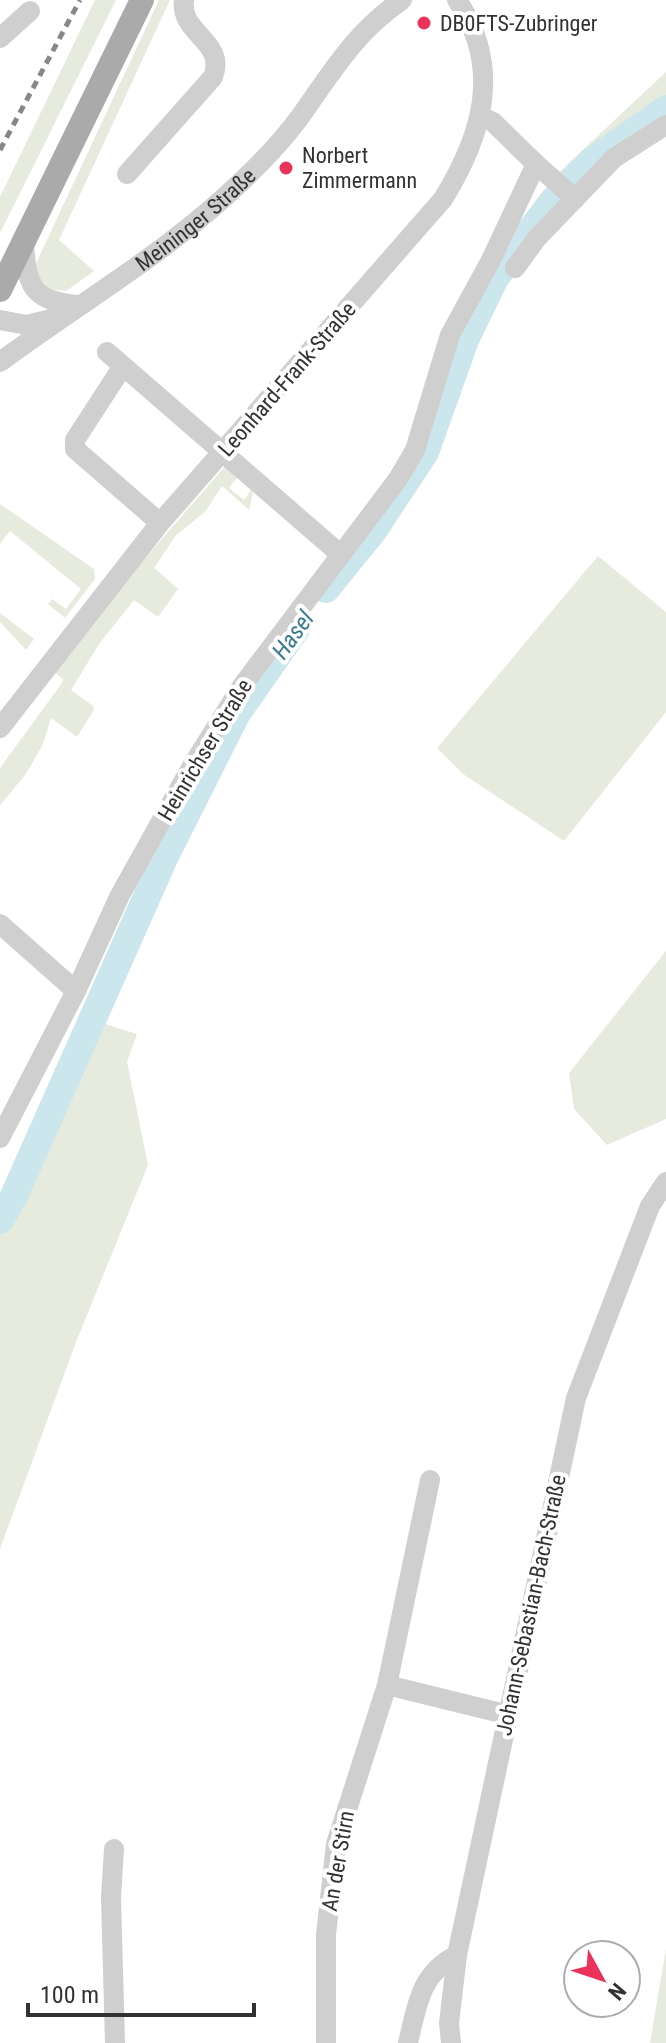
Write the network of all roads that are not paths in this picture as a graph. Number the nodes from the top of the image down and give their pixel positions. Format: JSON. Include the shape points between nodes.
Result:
{"nodes":[{"id":1,"x":142,"y":0,"type":"edge"},
{"id":2,"x":184,"y":0,"type":"edge"},
{"id":3,"x":402,"y":0,"type":"edge"},
{"id":4,"x":457,"y":0,"type":"edge"},
{"id":5,"x":30,"y":11,"type":"dead end"},
{"id":6,"x":0,"y":38,"type":"edge"},
{"id":7,"x":480,"y":116,"type":"junction"},
{"id":8,"x":666,"y":125,"type":"edge"},
{"id":9,"x":536,"y":164,"type":"junction"},
{"id":10,"x":127,"y":174,"type":"dead end"},
{"id":11,"x":575,"y":199,"type":"junction"},
{"id":12,"x":24,"y":244,"type":"junction"},
{"id":13,"x":515,"y":268,"type":"dead end"},
{"id":14,"x":0,"y":290,"type":"edge"},
{"id":15,"x":72,"y":310,"type":"junction"},
{"id":16,"x":0,"y":320,"type":"edge"},
{"id":17,"x":107,"y":352,"type":"dead end"},
{"id":18,"x":0,"y":362,"type":"edge"},
{"id":19,"x":123,"y":366,"type":"junction"},
{"id":20,"x":223,"y":452,"type":"junction"},
{"id":21,"x":160,"y":523,"type":"junction"},
{"id":22,"x":340,"y":554,"type":"junction"},
{"id":23,"x":0,"y":728,"type":"edge"},
{"id":24,"x":0,"y":924,"type":"edge"},
{"id":25,"x":76,"y":991,"type":"junction"},
{"id":26,"x":0,"y":1138,"type":"edge"},
{"id":27,"x":666,"y":1182,"type":"edge"},
{"id":28,"x":430,"y":1480,"type":"dead end"},
{"id":29,"x":387,"y":1685,"type":"junction"},
{"id":30,"x":509,"y":1715,"type":"junction"},
{"id":31,"x":114,"y":1849,"type":"dead end"},
{"id":32,"x":457,"y":1955,"type":"junction"},
{"id":33,"x":115,"y":2043,"type":"edge"},
{"id":34,"x":326,"y":2043,"type":"edge"},
{"id":35,"x":408,"y":2043,"type":"edge"},
{"id":36,"x":451,"y":2043,"type":"edge"}],
"edges":[{"from":1,"to":12,"type":"main road"},
{"from":2,"to":10,"type":"street","via":[[188,21],[218,64],[213,77]]},
{"from":3,"to":15,"type":"street","name":"Meininger Straße","via":[[349,45],[300,118],[240,183],[135,268]]},
{"from":4,"to":7,"type":"street","name":"Leonhard-Frank-Straße","via":[[481,64]]},
{"from":5,"to":6,"type":"street"},
{"from":7,"to":9,"type":"street"},
{"from":7,"to":20,"type":"street","name":"Leonhard-Frank-Straße","via":[[466,163],[437,208]]},
{"from":8,"to":11,"type":"street","via":[[614,158]]},
{"from":9,"to":11,"type":"street"},
{"from":9,"to":22,"type":"street","name":"Heinrichser Straße","via":[[450,335],[415,450]]},
{"from":11,"to":13,"type":"street"},
{"from":12,"to":14,"type":"main road"},
{"from":12,"to":15,"type":"street","via":[[26,272],[34,289]]},
{"from":15,"to":16,"type":"street","name":"Meininger Straße","via":[[27,325]]},
{"from":15,"to":18,"type":"street","name":"Meininger Straße"},
{"from":17,"to":19,"type":"street"},
{"from":19,"to":20,"type":"street"},
{"from":19,"to":21,"type":"street","via":[[75,440],[75,449]]},
{"from":20,"to":21,"type":"street","name":"Leonhard-Frank-Straße"},
{"from":20,"to":22,"type":"street"},
{"from":21,"to":23,"type":"street","name":"Leonhard-Frank-Straße"},
{"from":22,"to":25,"type":"street","name":"Heinrichser Straße","via":[[242,686],[192,766],[120,895]]},
{"from":24,"to":25,"type":"street"},
{"from":25,"to":26,"type":"street","name":"Heinrichser Straße"},
{"from":27,"to":30,"type":"street","name":"Johann-Sebastian-Bach-Straße","via":[[650,1206],[576,1398]]},
{"from":28,"to":29,"type":"street","name":"An der Stirn"},
{"from":29,"to":30,"type":"street"},
{"from":29,"to":34,"type":"street","name":"An der Stirn","via":[[336,1844],[326,1935]]},
{"from":30,"to":32,"type":"street","name":"Johann-Sebastian-Bach-Straße"},
{"from":31,"to":33,"type":"street"},
{"from":32,"to":35,"type":"street","via":[[429,1974]]},
{"from":32,"to":36,"type":"street","name":"Johann-Sebastian-Bach-Straße"}]}
